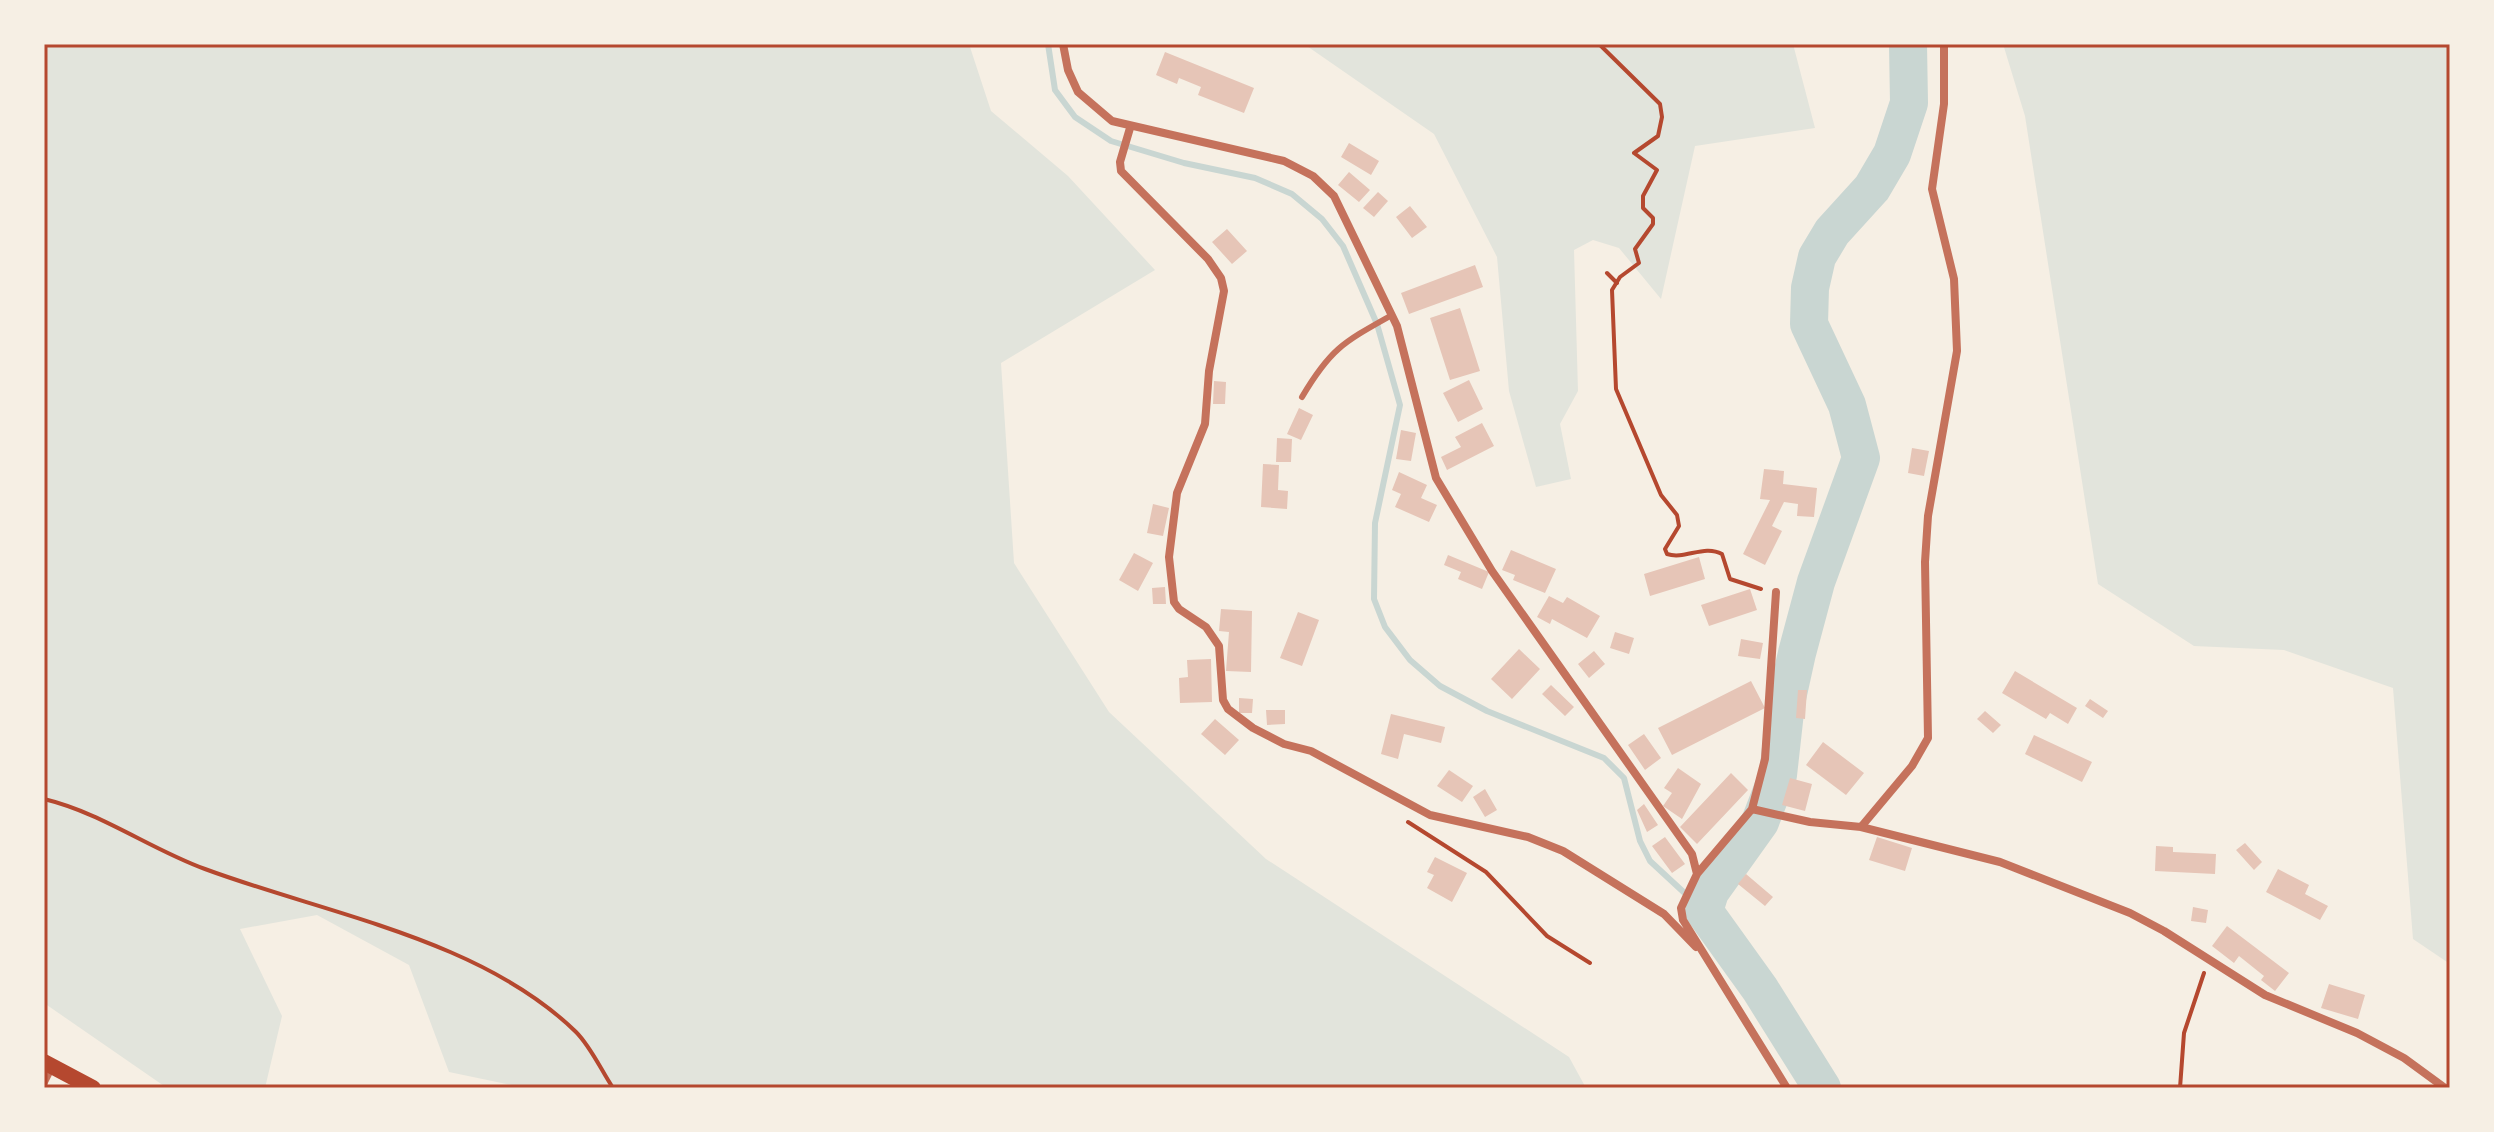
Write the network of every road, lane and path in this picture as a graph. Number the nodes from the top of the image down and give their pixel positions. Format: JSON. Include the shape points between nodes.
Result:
{"nodes":[{"id":1,"x":1063,"y":44,"type":"edge"},
{"id":2,"x":1599,"y":44,"type":"edge"},
{"id":3,"x":1944,"y":44,"type":"edge"},
{"id":4,"x":1129,"y":131,"type":"junction"},
{"id":5,"x":1607,"y":273,"type":"dead end"},
{"id":6,"x":1617,"y":283,"type":"junction"},
{"id":7,"x":1388,"y":317,"type":"junction"},
{"id":8,"x":1302,"y":397,"type":"dead end"},
{"id":9,"x":1776,"y":592,"type":"joint"},
{"id":10,"x":44,"y":799,"type":"edge"},
{"id":11,"x":1754,"y":810,"type":"junction"},
{"id":12,"x":1397,"y":815,"type":"dead end"},
{"id":13,"x":1861,"y":827,"type":"junction"},
{"id":14,"x":1695,"y":878,"type":"junction"},
{"id":15,"x":2208,"y":960,"type":"junction"},
{"id":16,"x":1590,"y":963,"type":"dead end"},
{"id":17,"x":1713,"y":965,"type":"junction"},
{"id":18,"x":48,"y":1064,"type":"edge"},
{"id":19,"x":44,"y":1082,"type":"edge"},
{"id":20,"x":93,"y":1088,"type":"edge"},
{"id":21,"x":613,"y":1088,"type":"edge"},
{"id":22,"x":1787,"y":1088,"type":"edge"},
{"id":23,"x":2180,"y":1088,"type":"edge"},
{"id":24,"x":2445,"y":1088,"type":"edge"}],
"edges":[{"from":1,"to":4,"type":"street","via":[[1078,92]]},
{"from":2,"to":6,"type":"path","via":[[1660,104],[1662,117],[1658,136],[1634,153],[1657,170],[1643,196],[1643,208],[1653,224],[1635,249],[1639,263]]},
{"from":3,"to":13,"type":"street","via":[[1944,104],[1932,189],[1954,279],[1957,351],[1928,516],[1928,738],[1912,766]]},
{"from":4,"to":7,"type":"street","via":[[1268,156],[1313,176],[1342,207]]},
{"from":4,"to":17,"type":"street","via":[[1121,171],[1194,243],[1221,278],[1224,291],[1205,424],[1177,493],[1169,557],[1174,602],[1206,627],[1219,646],[1228,709],[1253,728],[1323,757],[1430,815],[1528,837],[1563,851],[1671,920]]},
{"from":5,"to":6,"type":"path"},
{"from":6,"to":9,"type":"path","via":[[1612,290],[1616,389],[1661,495],[1677,515],[1679,526],[1667,554],[1716,551],[1722,554],[1730,579]]},
{"from":7,"to":8,"type":"lane","via":[[1330,353]]},
{"from":7,"to":14,"type":"street","via":[[1436,478],[1492,571],[1692,854]]},
{"from":9,"to":11,"type":"street","via":[[1765,759]]},
{"from":10,"to":21,"type":"path","via":[[72,806],[203,869],[342,912],[470,962],[555,1014],[579,1035]]},
{"from":11,"to":13,"type":"street"},
{"from":11,"to":14,"type":"street"},
{"from":12,"to":16,"type":"path","via":[[1486,872],[1547,936]]},
{"from":13,"to":15,"type":"street","via":[[2035,874],[2130,913]]},
{"from":14,"to":17,"type":"street","via":[[1681,912]]},
{"from":15,"to":23,"type":"path","via":[[2184,1033]]},
{"from":15,"to":24,"type":"street","via":[[2265,995],[2393,1052]]},
{"from":17,"to":22,"type":"street"},
{"from":18,"to":19,"type":"street"},
{"from":18,"to":20,"type":"main road"}]}
